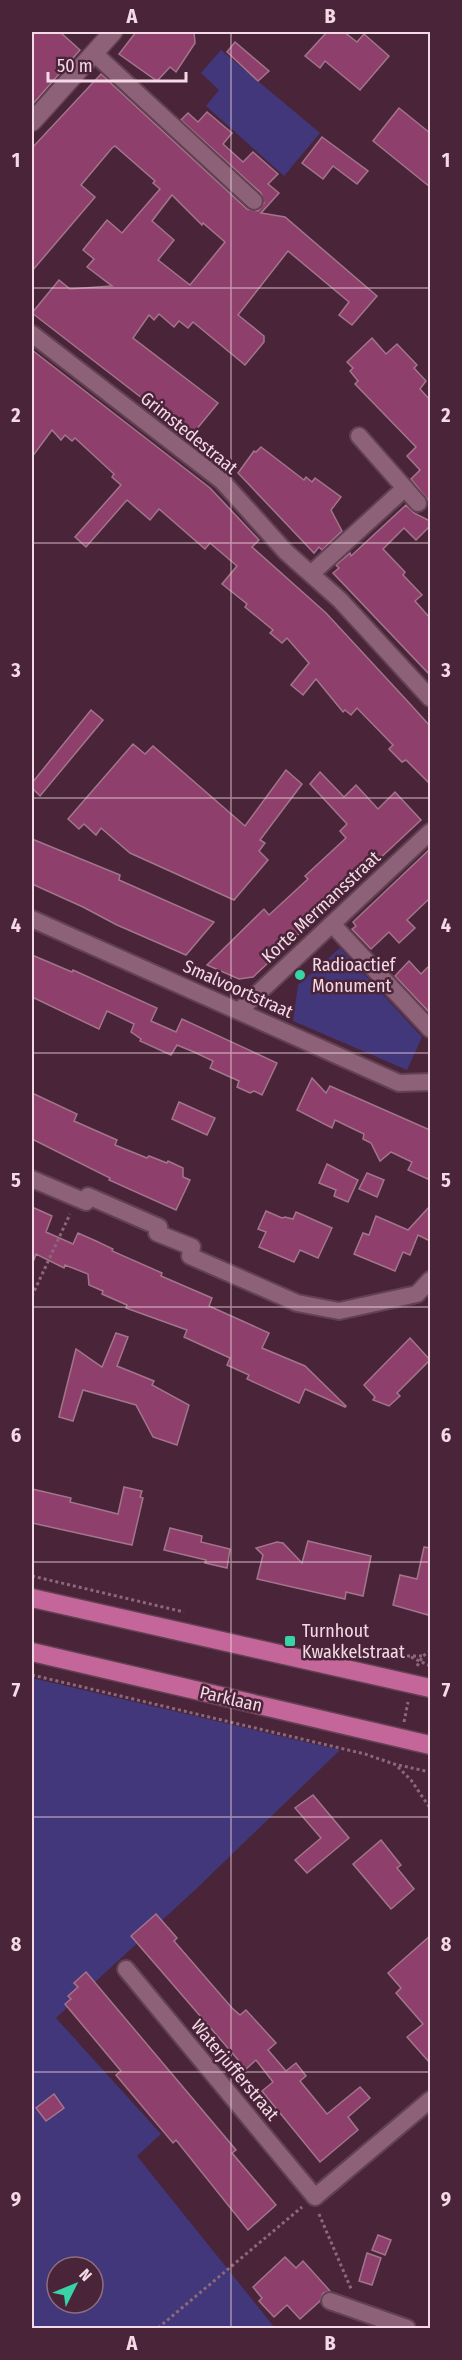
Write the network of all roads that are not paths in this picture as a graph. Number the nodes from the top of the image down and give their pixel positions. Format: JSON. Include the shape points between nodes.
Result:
{"nodes":[{"id":1,"x":113,"y":32,"type":"edge"},
{"id":2,"x":94,"y":54,"type":"junction"},
{"id":3,"x":32,"y":122,"type":"edge"},
{"id":4,"x":254,"y":201,"type":"dead end"},
{"id":5,"x":32,"y":334,"type":"edge"},
{"id":6,"x":359,"y":436,"type":"dead end"},
{"id":7,"x":405,"y":488,"type":"junction"},
{"id":8,"x":418,"y":503,"type":"dead end"},
{"id":9,"x":312,"y":573,"type":"junction"},
{"id":10,"x":430,"y":698,"type":"edge"},
{"id":11,"x":430,"y":832,"type":"edge"},
{"id":12,"x":32,"y":919,"type":"edge"},
{"id":13,"x":332,"y":924,"type":"junction"},
{"id":14,"x":239,"y":1011,"type":"junction"},
{"id":15,"x":430,"y":1029,"type":"edge"},
{"id":16,"x":430,"y":1082,"type":"edge"},
{"id":17,"x":32,"y":1179,"type":"edge"},
{"id":18,"x":430,"y":1280,"type":"edge"},
{"id":19,"x":32,"y":1598,"type":"edge"},
{"id":20,"x":32,"y":1652,"type":"edge"},
{"id":21,"x":430,"y":1688,"type":"edge"},
{"id":22,"x":430,"y":1745,"type":"edge"},
{"id":23,"x":126,"y":1969,"type":"dead end"},
{"id":24,"x":430,"y":2100,"type":"edge"},
{"id":25,"x":330,"y":2301,"type":"dead end"},
{"id":26,"x":407,"y":2328,"type":"edge"}],
"edges":[{"from":1,"to":2,"type":"street"},
{"from":2,"to":3,"type":"street"},
{"from":2,"to":4,"type":"street"},
{"from":5,"to":9,"type":"street","name":"Grimstedestraat","via":[[222,480],[286,552]]},
{"from":6,"to":7,"type":"street"},
{"from":7,"to":8,"type":"street"},
{"from":7,"to":9,"type":"street"},
{"from":9,"to":10,"type":"street","name":"Grimstedestraat"},
{"from":11,"to":13,"type":"street","name":"Korte Mermansstraat"},
{"from":12,"to":14,"type":"street","name":"Smalvoortstraat"},
{"from":13,"to":14,"type":"street","name":"Korte Mermansstraat"},
{"from":13,"to":15,"type":"street"},
{"from":14,"to":16,"type":"street","name":"Smalvoortstraat","via":[[399,1083]]},
{"from":17,"to":18,"type":"street","via":[[86,1202],[88,1196],[159,1227],[157,1233],[192,1247],[190,1256],[310,1307],[339,1311],[417,1294]]},
{"from":19,"to":21,"type":"main road"},
{"from":20,"to":22,"type":"main road","name":"Parklaan"},
{"from":23,"to":24,"type":"street","name":"Waterjufferstraat","via":[[313,2198]]},
{"from":25,"to":26,"type":"street"}]}
